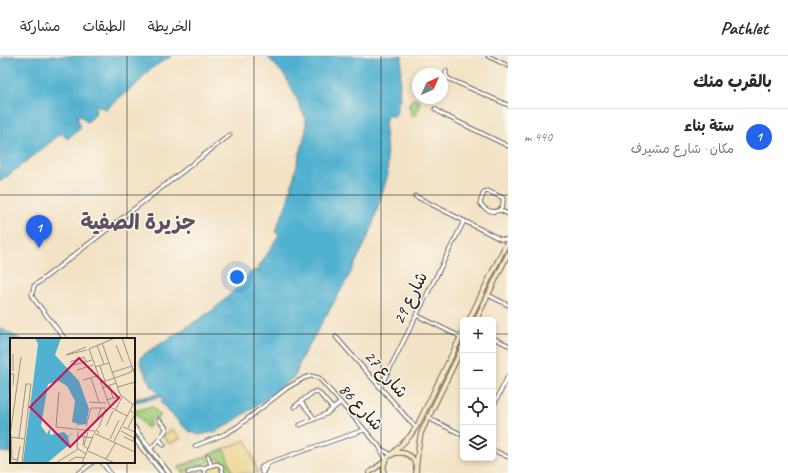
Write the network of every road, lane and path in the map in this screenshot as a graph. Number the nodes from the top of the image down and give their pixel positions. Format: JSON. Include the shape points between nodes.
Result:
{"nodes":[{"id":1,"x":488,"y":56,"type":"edge"},
{"id":2,"x":508,"y":66,"type":"edge"},
{"id":3,"x":448,"y":78,"type":"edge"},
{"id":4,"x":508,"y":105,"type":"edge"},
{"id":5,"x":435,"y":109,"type":"dead end"},
{"id":6,"x":435,"y":114,"type":"dead end"},
{"id":7,"x":442,"y":114,"type":"junction"},
{"id":8,"x":230,"y":135,"type":"dead end"},
{"id":9,"x":508,"y":146,"type":"edge"},
{"id":10,"x":415,"y":196,"type":"dead end"},
{"id":11,"x":500,"y":210,"type":"junction"},
{"id":12,"x":508,"y":214,"type":"edge"},
{"id":13,"x":464,"y":221,"type":"junction"},
{"id":14,"x":507,"y":242,"type":"edge"},
{"id":15,"x":502,"y":253,"type":"junction"},
{"id":16,"x":508,"y":255,"type":"edge"},
{"id":17,"x":498,"y":261,"type":"junction"},
{"id":18,"x":504,"y":263,"type":"junction"},
{"id":19,"x":488,"y":295,"type":"junction"},
{"id":20,"x":508,"y":305,"type":"edge"},
{"id":21,"x":416,"y":315,"type":"junction"},
{"id":22,"x":470,"y":317,"type":"edge"},
{"id":23,"x":477,"y":317,"type":"edge"},
{"id":24,"x":336,"y":336,"type":"dead end"},
{"id":25,"x":460,"y":337,"type":"joint"},
{"id":26,"x":63,"y":338,"type":"edge"},
{"id":27,"x":496,"y":339,"type":"edge"},
{"id":28,"x":508,"y":345,"type":"edge"},
{"id":29,"x":460,"y":352,"type":"edge"},
{"id":30,"x":508,"y":376,"type":"edge"},
{"id":31,"x":380,"y":388,"type":"junction"},
{"id":32,"x":330,"y":392,"type":"junction"},
{"id":33,"x":323,"y":397,"type":"junction"},
{"id":34,"x":496,"y":401,"type":"edge"},
{"id":35,"x":301,"y":402,"type":"junction"},
{"id":36,"x":340,"y":403,"type":"junction"},
{"id":37,"x":294,"y":407,"type":"dead end"},
{"id":38,"x":332,"y":409,"type":"junction"},
{"id":39,"x":429,"y":416,"type":"junction"},
{"id":40,"x":315,"y":419,"type":"junction"},
{"id":41,"x":159,"y":420,"type":"dead end"},
{"id":42,"x":434,"y":421,"type":"junction"},
{"id":43,"x":426,"y":422,"type":"junction"},
{"id":44,"x":300,"y":425,"type":"dead end"},
{"id":45,"x":416,"y":428,"type":"junction"},
{"id":46,"x":364,"y":430,"type":"junction"},
{"id":47,"x":136,"y":432,"type":"edge"},
{"id":48,"x":460,"y":434,"type":"edge"},
{"id":49,"x":135,"y":439,"type":"edge"},
{"id":50,"x":159,"y":439,"type":"junction"},
{"id":51,"x":164,"y":445,"type":"dead end"},
{"id":52,"x":195,"y":446,"type":"dead end"},
{"id":53,"x":379,"y":446,"type":"junction"},
{"id":54,"x":150,"y":449,"type":"junction"},
{"id":55,"x":496,"y":451,"type":"edge"},
{"id":56,"x":392,"y":454,"type":"junction"},
{"id":57,"x":208,"y":456,"type":"dead end"},
{"id":58,"x":508,"y":457,"type":"edge"},
{"id":59,"x":386,"y":461,"type":"junction"},
{"id":60,"x":92,"y":463,"type":"edge"},
{"id":61,"x":103,"y":463,"type":"edge"},
{"id":62,"x":211,"y":465,"type":"junction"},
{"id":63,"x":205,"y":469,"type":"junction"},
{"id":64,"x":416,"y":471,"type":"edge"},
{"id":65,"x":79,"y":473,"type":"edge"},
{"id":66,"x":110,"y":473,"type":"edge"},
{"id":67,"x":162,"y":473,"type":"edge"},
{"id":68,"x":169,"y":473,"type":"edge"},
{"id":69,"x":188,"y":473,"type":"edge"},
{"id":70,"x":205,"y":473,"type":"edge"},
{"id":71,"x":223,"y":473,"type":"edge"},
{"id":72,"x":263,"y":473,"type":"edge"},
{"id":73,"x":369,"y":473,"type":"edge"},
{"id":74,"x":384,"y":473,"type":"edge"}],
"edges":[{"from":1,"to":2,"type":"street"},
{"from":3,"to":4,"type":"street"},
{"from":5,"to":7,"type":"street"},
{"from":6,"to":7,"type":"street"},
{"from":7,"to":9,"type":"street"},
{"from":8,"to":26,"type":"street","via":[[66,260],[32,290],[33,298]]},
{"from":10,"to":13,"type":"street"},
{"from":11,"to":11,"type":"street","via":[[503,198],[486,191],[480,200],[481,205],[493,212]]},
{"from":11,"to":12,"type":"street"},
{"from":13,"to":14,"type":"street"},
{"from":13,"to":21,"type":"street","name":"شارع 29"},
{"from":14,"to":15,"type":"main road"},
{"from":15,"to":16,"type":"main road","via":[[504,256]]},
{"from":15,"to":17,"type":"main road"},
{"from":16,"to":18,"type":"main road"},
{"from":17,"to":18,"type":"main road","via":[[502,260]]},
{"from":17,"to":22,"type":"main road"},
{"from":18,"to":19,"type":"main road"},
{"from":19,"to":20,"type":"street"},
{"from":19,"to":23,"type":"main road"},
{"from":21,"to":25,"type":"street"},
{"from":21,"to":31,"type":"street","name":"شارع 29"},
{"from":24,"to":31,"type":"street","name":"شارع 27"},
{"from":25,"to":45,"type":"main road"},
{"from":27,"to":28,"type":"street"},
{"from":29,"to":39,"type":"main road"},
{"from":30,"to":34,"type":"street"},
{"from":31,"to":45,"type":"street","name":"شارع 27"},
{"from":32,"to":33,"type":"street"},
{"from":32,"to":36,"type":"street","name":"شارع 86"},
{"from":32,"to":52,"type":"street","name":"شارع 86","via":[[319,378],[308,376],[287,388],[237,427]]},
{"from":33,"to":35,"type":"street","via":[[314,392]]},
{"from":33,"to":38,"type":"street"},
{"from":35,"to":37,"type":"street"},
{"from":35,"to":40,"type":"street"},
{"from":36,"to":38,"type":"street"},
{"from":36,"to":46,"type":"street","name":"شارع 86"},
{"from":38,"to":40,"type":"street"},
{"from":39,"to":42,"type":"street"},
{"from":39,"to":43,"type":"main road"},
{"from":40,"to":44,"type":"street"},
{"from":41,"to":50,"type":"street","via":[[166,429]]},
{"from":42,"to":43,"type":"street"},
{"from":42,"to":48,"type":"street"},
{"from":43,"to":64,"type":"main road","via":[[420,438]]},
{"from":45,"to":56,"type":"main road"},
{"from":46,"to":53,"type":"street","name":"شارع 86"},
{"from":46,"to":72,"type":"street","via":[[270,463],[263,466]]},
{"from":47,"to":54,"type":"street"},
{"from":49,"to":67,"type":"street"},
{"from":50,"to":51,"type":"street"},
{"from":50,"to":54,"type":"street"},
{"from":53,"to":56,"type":"street","name":"شارع 86"},
{"from":53,"to":59,"type":"street","name":"شارع 86"},
{"from":54,"to":68,"type":"street"},
{"from":55,"to":58,"type":"street"},
{"from":56,"to":59,"type":"main road"},
{"from":56,"to":64,"type":"main road","via":[[408,455],[412,458]]},
{"from":57,"to":62,"type":"street"},
{"from":59,"to":73,"type":"main road"},
{"from":59,"to":74,"type":"main road"},
{"from":60,"to":65,"type":"street"},
{"from":61,"to":66,"type":"street"},
{"from":62,"to":63,"type":"street"},
{"from":62,"to":71,"type":"street","via":[[219,464]]},
{"from":63,"to":69,"type":"street","via":[[200,468]]},
{"from":63,"to":70,"type":"street"}]}
